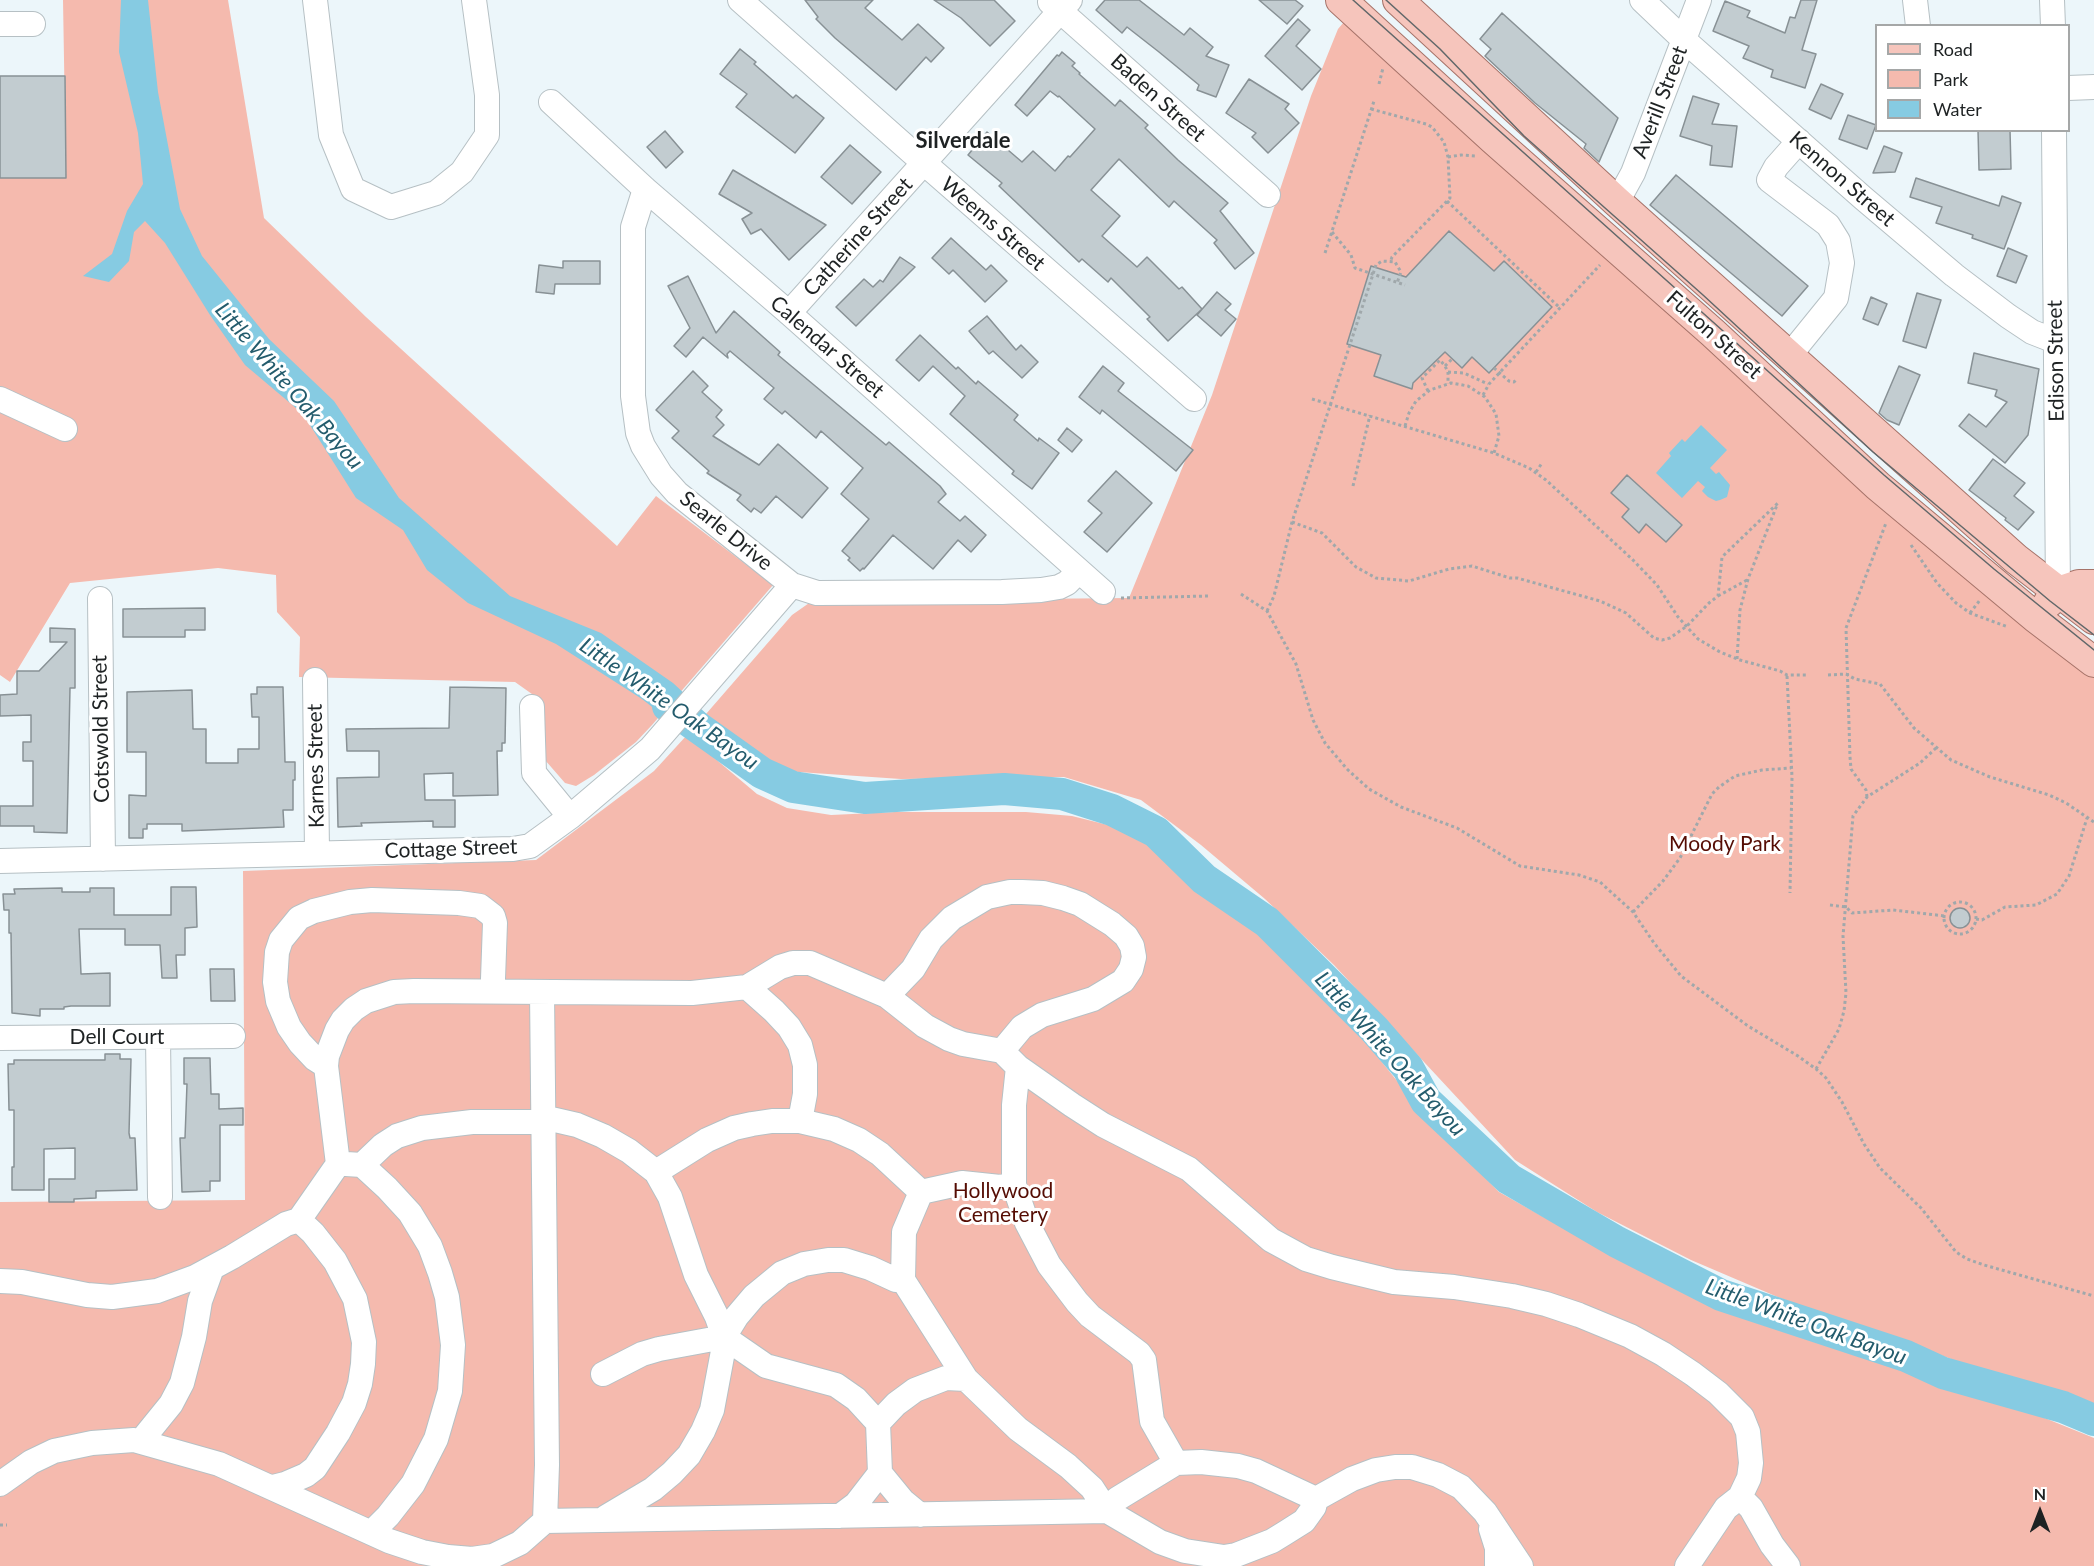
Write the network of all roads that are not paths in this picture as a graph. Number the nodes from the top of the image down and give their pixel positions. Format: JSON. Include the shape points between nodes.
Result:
{"nodes":[{"id":1,"x":315,"y":0,"type":"edge"},
{"id":2,"x":474,"y":0,"type":"edge"},
{"id":3,"x":740,"y":0,"type":"edge"},
{"id":4,"x":1341,"y":0,"type":"edge"},
{"id":5,"x":1398,"y":0,"type":"edge"},
{"id":6,"x":1642,"y":0,"type":"edge"},
{"id":7,"x":1699,"y":0,"type":"edge"},
{"id":8,"x":1915,"y":0,"type":"edge"},
{"id":9,"x":2052,"y":0,"type":"edge"},
{"id":10,"x":1060,"y":4,"type":"edge"},
{"id":11,"x":0,"y":24,"type":"edge"},
{"id":12,"x":33,"y":24,"type":"dead end"},
{"id":13,"x":1918,"y":24,"type":"edge"},
{"id":14,"x":2053,"y":24,"type":"edge"},
{"id":15,"x":1684,"y":40,"type":"junction"},
{"id":16,"x":2094,"y":87,"type":"edge"},
{"id":17,"x":2070,"y":88,"type":"edge"},
{"id":18,"x":551,"y":102,"type":"dead end"},
{"id":19,"x":2054,"y":132,"type":"edge"},
{"id":20,"x":1799,"y":141,"type":"junction"},
{"id":21,"x":924,"y":163,"type":"junction"},
{"id":22,"x":645,"y":189,"type":"junction"},
{"id":23,"x":1268,"y":195,"type":"dead end"},
{"id":24,"x":1617,"y":202,"type":"junction"},
{"id":25,"x":789,"y":313,"type":"junction"},
{"id":26,"x":2055,"y":340,"type":"junction"},
{"id":27,"x":1789,"y":356,"type":"junction"},
{"id":28,"x":0,"y":399,"type":"edge"},
{"id":29,"x":1194,"y":399,"type":"dead end"},
{"id":30,"x":65,"y":429,"type":"dead end"},
{"id":31,"x":1079,"y":571,"type":"junction"},
{"id":32,"x":792,"y":585,"type":"junction"},
{"id":33,"x":2094,"y":585,"type":"edge"},
{"id":34,"x":1103,"y":592,"type":"road end"},
{"id":35,"x":2058,"y":592,"type":"junction"},
{"id":36,"x":100,"y":599,"type":"dead end"},
{"id":37,"x":2035,"y":616,"type":"junction"},
{"id":38,"x":2094,"y":619,"type":"edge"},
{"id":39,"x":2094,"y":662,"type":"edge"},
{"id":40,"x":315,"y":680,"type":"dead end"},
{"id":41,"x":532,"y":707,"type":"dead end"},
{"id":42,"x":570,"y":817,"type":"junction"},
{"id":43,"x":317,"y":853,"type":"junction"},
{"id":44,"x":103,"y":859,"type":"junction"},
{"id":45,"x":0,"y":861,"type":"edge"},
{"id":46,"x":747,"y":987,"type":"junction"},
{"id":47,"x":494,"y":991,"type":"junction"},
{"id":48,"x":542,"y":992,"type":"junction"},
{"id":49,"x":887,"y":996,"type":"junction"},
{"id":50,"x":159,"y":1036,"type":"junction"},
{"id":51,"x":233,"y":1036,"type":"dead end"},
{"id":52,"x":0,"y":1038,"type":"edge"},
{"id":53,"x":1010,"y":1059,"type":"junction"},
{"id":54,"x":326,"y":1066,"type":"junction"},
{"id":55,"x":800,"y":1121,"type":"junction"},
{"id":56,"x":544,"y":1122,"type":"junction"},
{"id":57,"x":350,"y":1164,"type":"junction"},
{"id":58,"x":656,"y":1172,"type":"junction"},
{"id":59,"x":1014,"y":1185,"type":"junction"},
{"id":60,"x":921,"y":1192,"type":"junction"},
{"id":61,"x":160,"y":1197,"type":"dead end"},
{"id":62,"x":299,"y":1220,"type":"junction"},
{"id":63,"x":212,"y":1268,"type":"junction"},
{"id":64,"x":903,"y":1280,"type":"junction"},
{"id":65,"x":0,"y":1281,"type":"edge"},
{"id":66,"x":173,"y":1287,"type":"junction"},
{"id":67,"x":197,"y":1313,"type":"junction"},
{"id":68,"x":724,"y":1337,"type":"junction"},
{"id":69,"x":956,"y":1371,"type":"junction"},
{"id":70,"x":603,"y":1374,"type":"dead end"},
{"id":71,"x":878,"y":1423,"type":"junction"},
{"id":72,"x":141,"y":1441,"type":"junction"},
{"id":73,"x":1176,"y":1463,"type":"junction"},
{"id":74,"x":315,"y":1468,"type":"junction"},
{"id":75,"x":880,"y":1473,"type":"junction"},
{"id":76,"x":0,"y":1484,"type":"edge"},
{"id":77,"x":273,"y":1487,"type":"junction"},
{"id":78,"x":1740,"y":1497,"type":"junction"},
{"id":79,"x":1316,"y":1499,"type":"junction"},
{"id":80,"x":322,"y":1510,"type":"junction"},
{"id":81,"x":1107,"y":1511,"type":"junction"},
{"id":82,"x":1485,"y":1512,"type":"junction"},
{"id":83,"x":920,"y":1515,"type":"junction"},
{"id":84,"x":840,"y":1516,"type":"junction"},
{"id":85,"x":604,"y":1519,"type":"junction"},
{"id":86,"x":545,"y":1521,"type":"junction"},
{"id":87,"x":372,"y":1533,"type":"junction"},
{"id":88,"x":1497,"y":1566,"type":"edge"},
{"id":89,"x":1521,"y":1566,"type":"edge"},
{"id":90,"x":1687,"y":1566,"type":"edge"},
{"id":91,"x":1788,"y":1566,"type":"edge"}],
"edges":[{"from":1,"to":2,"type":"street","via":[[331,135],[353,189],[391,207],[436,193],[462,172],[487,135],[487,95]]},
{"from":3,"to":21,"type":"street","name":"Weems Street"},
{"from":4,"to":37,"type":"main road","name":"Fulton Street","via":[[1878,486]]},
{"from":5,"to":24,"type":"main road","name":"Fulton Street"},
{"from":6,"to":15,"type":"street","name":"Kennon Street"},
{"from":7,"to":15,"type":"street","name":"Averill Street"},
{"from":8,"to":13,"type":"street"},
{"from":9,"to":14,"type":"street"},
{"from":10,"to":21,"type":"street","name":"Catherine Street"},
{"from":10,"to":23,"type":"street","name":"Baden Street"},
{"from":11,"to":12,"type":"street"},
{"from":15,"to":20,"type":"street","name":"Kennon Street"},
{"from":15,"to":24,"type":"street","name":"Averill Street","via":[[1633,173]]},
{"from":16,"to":17,"type":"street"},
{"from":18,"to":22,"type":"street","name":"Calendar Street"},
{"from":19,"to":26,"type":"street","name":"Edison Street"},
{"from":20,"to":26,"type":"street","name":"Kennon Street","via":[[2008,316],[2032,332]]},
{"from":20,"to":27,"type":"street","via":[[1769,180],[1828,225],[1838,241],[1842,263],[1836,298]]},
{"from":21,"to":25,"type":"street","name":"Catherine Street"},
{"from":21,"to":29,"type":"street","name":"Weems Street"},
{"from":22,"to":25,"type":"street","name":"Calendar Street"},
{"from":22,"to":32,"type":"street","name":"Searle Drive","via":[[633,227],[633,396],[638,433],[661,476],[677,493]]},
{"from":24,"to":27,"type":"main road","name":"Fulton Street"},
{"from":25,"to":31,"type":"street","name":"Calendar Street"},
{"from":26,"to":35,"type":"street","name":"Edison Street"},
{"from":27,"to":35,"type":"main road","name":"Fulton Street"},
{"from":28,"to":30,"type":"street"},
{"from":31,"to":32,"type":"street","name":"Searle Drive","via":[[1059,587],[1021,591],[849,594],[817,593]]},
{"from":31,"to":34,"type":"street","name":"Calendar Street"},
{"from":32,"to":42,"type":"street","name":"Cottage Street","via":[[650,749]]},
{"from":33,"to":35,"type":"main road"},
{"from":35,"to":37,"type":"main road"},
{"from":35,"to":38,"type":"main road","name":"Fulton Street"},
{"from":36,"to":44,"type":"street","name":"Cotswold Street"},
{"from":37,"to":39,"type":"main road","name":"Fulton Street"},
{"from":40,"to":43,"type":"street","name":"Karnes Street"},
{"from":41,"to":42,"type":"street","via":[[534,773]]},
{"from":42,"to":43,"type":"street","name":"Cottage Street","via":[[537,843],[521,848]]},
{"from":43,"to":44,"type":"street","name":"Cottage Street"},
{"from":44,"to":45,"type":"street","name":"Cottage Street"},
{"from":46,"to":48,"type":"street","via":[[692,993]]},
{"from":46,"to":49,"type":"street","via":[[780,967],[810,963]]},
{"from":46,"to":55,"type":"street","via":[[789,1027],[800,1045],[806,1065]]},
{"from":47,"to":48,"type":"street"},
{"from":47,"to":54,"type":"street","via":[[394,992],[366,1001],[337,1030]]},
{"from":47,"to":54,"type":"street","via":[[495,923],[493,916],[480,906],[372,900],[314,911],[299,918],[281,940],[275,982],[288,1027],[307,1051]]},
{"from":48,"to":56,"type":"street"},
{"from":49,"to":53,"type":"street","via":[[937,1033]]},
{"from":49,"to":53,"type":"street","via":[[952,918],[987,897],[1043,893],[1064,898],[1112,924],[1132,946],[1131,969],[1123,981],[1093,999],[1042,1015],[1022,1027]]},
{"from":50,"to":51,"type":"street","name":"Dell Court"},
{"from":50,"to":52,"type":"street","name":"Dell Court"},
{"from":50,"to":61,"type":"street"},
{"from":53,"to":59,"type":"street"},
{"from":53,"to":78,"type":"street","via":[[1103,1125],[1189,1169],[1271,1240],[1306,1259],[1394,1282],[1454,1287],[1546,1304],[1603,1324],[1663,1354],[1718,1393],[1742,1417],[1752,1463]]},
{"from":54,"to":57,"type":"street"},
{"from":55,"to":58,"type":"street","via":[[734,1128]]},
{"from":55,"to":60,"type":"street","via":[[859,1140]]},
{"from":56,"to":57,"type":"street","via":[[472,1122],[422,1128],[397,1136]]},
{"from":56,"to":58,"type":"street","via":[[560,1120],[586,1128],[616,1143]]},
{"from":56,"to":86,"type":"street"},
{"from":57,"to":62,"type":"street"},
{"from":57,"to":87,"type":"street","via":[[387,1188],[410,1213],[430,1246],[447,1297],[453,1345],[450,1390],[436,1439],[413,1484]]},
{"from":58,"to":68,"type":"street","via":[[670,1197],[696,1275]]},
{"from":59,"to":60,"type":"street","via":[[962,1183]]},
{"from":59,"to":73,"type":"street","via":[[1039,1248],[1060,1281],[1090,1316],[1144,1360],[1152,1421]]},
{"from":60,"to":64,"type":"street","via":[[904,1232]]},
{"from":62,"to":63,"type":"street"},
{"from":62,"to":74,"type":"street","via":[[345,1278],[355,1299],[364,1342],[354,1403]]},
{"from":63,"to":66,"type":"street"},
{"from":63,"to":67,"type":"street"},
{"from":64,"to":68,"type":"street","via":[[844,1260],[804,1264],[782,1272],[754,1296]]},
{"from":64,"to":69,"type":"street"},
{"from":65,"to":66,"type":"street","via":[[112,1297]]},
{"from":66,"to":67,"type":"street","via":[[192,1300]]},
{"from":67,"to":72,"type":"street","via":[[183,1383]]},
{"from":68,"to":70,"type":"street","via":[[659,1348]]},
{"from":68,"to":71,"type":"street","via":[[766,1366],[846,1390]]},
{"from":68,"to":85,"type":"street","via":[[712,1410],[693,1449],[653,1489]]},
{"from":69,"to":71,"type":"street","via":[[908,1394]]},
{"from":69,"to":81,"type":"street","via":[[1018,1429],[1092,1488]]},
{"from":71,"to":75,"type":"street"},
{"from":72,"to":76,"type":"street","via":[[66,1447],[31,1462]]},
{"from":72,"to":77,"type":"street","via":[[219,1464]]},
{"from":73,"to":79,"type":"street","via":[[1238,1466]]},
{"from":73,"to":81,"type":"street","via":[[1117,1499]]},
{"from":74,"to":77,"type":"street"},
{"from":74,"to":80,"type":"street","via":[[314,1487]]},
{"from":75,"to":83,"type":"street"},
{"from":75,"to":84,"type":"street","via":[[856,1504]]},
{"from":77,"to":80,"type":"street"},
{"from":78,"to":90,"type":"street","via":[[1726,1508]]},
{"from":78,"to":91,"type":"street"},
{"from":79,"to":81,"type":"street","via":[[1304,1521],[1285,1533],[1224,1557],[1185,1551],[1160,1542]]},
{"from":79,"to":82,"type":"street","via":[[1370,1472],[1385,1467],[1412,1467],[1451,1480]]},
{"from":80,"to":87,"type":"street"},
{"from":81,"to":83,"type":"street"},
{"from":82,"to":88,"type":"street","via":[[1497,1548]]},
{"from":82,"to":89,"type":"street"},
{"from":83,"to":84,"type":"street"},
{"from":84,"to":85,"type":"street"},
{"from":85,"to":86,"type":"street"},
{"from":86,"to":87,"type":"street","via":[[520,1543],[493,1556],[472,1558],[422,1552]]}]}
